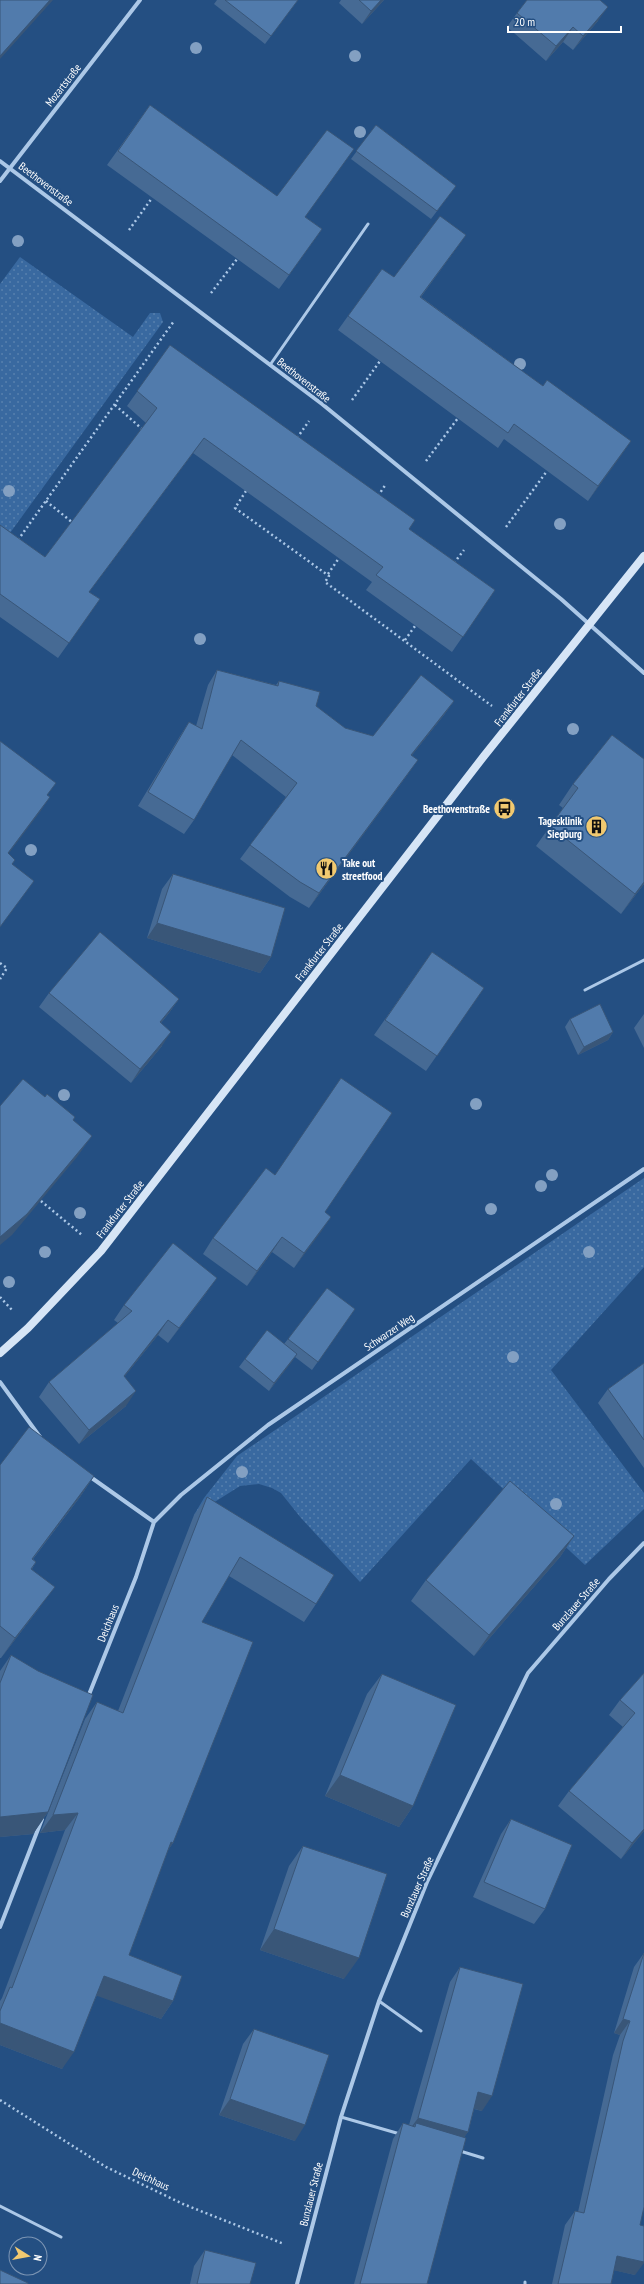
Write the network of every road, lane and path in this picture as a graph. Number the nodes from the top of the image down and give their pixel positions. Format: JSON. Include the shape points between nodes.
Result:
{"nodes":[{"id":1,"x":140,"y":0,"type":"edge"},
{"id":2,"x":0,"y":161,"type":"edge"},
{"id":3,"x":9,"y":168,"type":"junction"},
{"id":4,"x":0,"y":181,"type":"edge"},
{"id":5,"x":152,"y":198,"type":"dead end"},
{"id":6,"x":368,"y":224,"type":"dead end"},
{"id":7,"x":116,"y":248,"type":"junction"},
{"id":8,"x":237,"y":259,"type":"dead end"},
{"id":9,"x":187,"y":303,"type":"junction"},
{"id":10,"x":198,"y":310,"type":"junction"},
{"id":11,"x":380,"y":361,"type":"dead end"},
{"id":12,"x":270,"y":365,"type":"junction"},
{"id":13,"x":322,"y":404,"type":"junction"},
{"id":14,"x":115,"y":405,"type":"junction"},
{"id":15,"x":338,"y":418,"type":"junction"},
{"id":16,"x":458,"y":418,"type":"dead end"},
{"id":17,"x":142,"y":429,"type":"edge"},
{"id":18,"x":296,"y":440,"type":"edge"},
{"id":19,"x":399,"y":467,"type":"junction"},
{"id":20,"x":547,"y":471,"type":"dead end"},
{"id":21,"x":413,"y":480,"type":"junction"},
{"id":22,"x":246,"y":492,"type":"dead end"},
{"id":23,"x":377,"y":498,"type":"edge"},
{"id":24,"x":46,"y":501,"type":"junction"},
{"id":25,"x":73,"y":523,"type":"edge"},
{"id":26,"x":477,"y":532,"type":"junction"},
{"id":27,"x":14,"y":545,"type":"edge"},
{"id":28,"x":493,"y":545,"type":"junction"},
{"id":29,"x":644,"y":556,"type":"edge"},
{"id":30,"x":339,"y":558,"type":"dead end"},
{"id":31,"x":454,"y":564,"type":"edge"},
{"id":32,"x":328,"y":574,"type":"junction"},
{"id":33,"x":590,"y":624,"type":"junction"},
{"id":34,"x":415,"y":626,"type":"dead end"},
{"id":35,"x":405,"y":640,"type":"junction"},
{"id":36,"x":644,"y":673,"type":"edge"},
{"id":37,"x":513,"y":722,"type":"junction"},
{"id":38,"x":644,"y":960,"type":"edge"},
{"id":39,"x":0,"y":963,"type":"edge"},
{"id":40,"x":0,"y":978,"type":"edge"},
{"id":41,"x":585,"y":990,"type":"dead end"},
{"id":42,"x":644,"y":1168,"type":"edge"},
{"id":43,"x":41,"y":1201,"type":"edge"},
{"id":44,"x":101,"y":1251,"type":"junction"},
{"id":45,"x":0,"y":1353,"type":"edge"},
{"id":46,"x":0,"y":1382,"type":"edge"},
{"id":47,"x":46,"y":1441,"type":"edge"},
{"id":48,"x":83,"y":1471,"type":"edge"},
{"id":49,"x":154,"y":1522,"type":"junction"},
{"id":50,"x":644,"y":1544,"type":"edge"},
{"id":51,"x":87,"y":1700,"type":"edge"},
{"id":52,"x":45,"y":1810,"type":"edge"},
{"id":53,"x":0,"y":1927,"type":"edge"},
{"id":54,"x":378,"y":2001,"type":"junction"},
{"id":55,"x":421,"y":2031,"type":"dead end"},
{"id":56,"x":0,"y":2100,"type":"edge"},
{"id":57,"x":340,"y":2117,"type":"junction"},
{"id":58,"x":408,"y":2136,"type":"edge"},
{"id":59,"x":453,"y":2149,"type":"edge"},
{"id":60,"x":483,"y":2158,"type":"dead end"},
{"id":61,"x":0,"y":2206,"type":"edge"},
{"id":62,"x":61,"y":2237,"type":"dead end"},
{"id":63,"x":306,"y":2252,"type":"junction"},
{"id":64,"x":297,"y":2284,"type":"edge"}],
"edges":[{"from":1,"to":3,"type":"street","name":"Mozartstraße"},
{"from":2,"to":3,"type":"street","name":"Beethovenstraße"},
{"from":3,"to":4,"type":"street","name":"Mozartstraße"},
{"from":3,"to":7,"type":"street","name":"Beethovenstraße"},
{"from":5,"to":7,"type":"path"},
{"from":6,"to":12,"type":"lane"},
{"from":7,"to":9,"type":"street","name":"Beethovenstraße"},
{"from":8,"to":10,"type":"path"},
{"from":9,"to":10,"type":"street","name":"Beethovenstraße"},
{"from":9,"to":14,"type":"path"},
{"from":10,"to":12,"type":"street","name":"Beethovenstraße"},
{"from":11,"to":15,"type":"path"},
{"from":12,"to":13,"type":"street","name":"Beethovenstraße"},
{"from":13,"to":15,"type":"street","name":"Beethovenstraße"},
{"from":13,"to":18,"type":"path"},
{"from":14,"to":17,"type":"path"},
{"from":14,"to":24,"type":"path"},
{"from":15,"to":19,"type":"street","name":"Beethovenstraße"},
{"from":16,"to":21,"type":"path"},
{"from":19,"to":21,"type":"street","name":"Beethovenstraße"},
{"from":19,"to":23,"type":"path"},
{"from":20,"to":28,"type":"path"},
{"from":21,"to":26,"type":"street","name":"Beethovenstraße"},
{"from":22,"to":32,"type":"path","via":[[235,508]]},
{"from":24,"to":25,"type":"path"},
{"from":24,"to":27,"type":"path"},
{"from":26,"to":28,"type":"street","name":"Beethovenstraße"},
{"from":26,"to":31,"type":"path"},
{"from":28,"to":33,"type":"street","name":"Beethovenstraße"},
{"from":29,"to":33,"type":"main road","name":"Frankfurter Straße"},
{"from":30,"to":32,"type":"path"},
{"from":32,"to":35,"type":"path","via":[[330,576],[325,582]]},
{"from":33,"to":36,"type":"street","name":"Beethovenstraße"},
{"from":33,"to":37,"type":"main road","name":"Frankfurter Straße"},
{"from":34,"to":35,"type":"path"},
{"from":35,"to":37,"type":"path"},
{"from":37,"to":44,"type":"main road","name":"Frankfurter Straße"},
{"from":38,"to":41,"type":"lane"},
{"from":39,"to":40,"type":"path","via":[[7,968]]},
{"from":42,"to":49,"type":"street","name":"Schwarzer Weg","via":[[268,1425],[182,1495]]},
{"from":43,"to":44,"type":"path"},
{"from":44,"to":45,"type":"main road","name":"Frankfurter Straße","via":[[28,1328]]},
{"from":46,"to":47,"type":"street"},
{"from":48,"to":49,"type":"street"},
{"from":49,"to":51,"type":"street","name":"Deichhaus","via":[[136,1577]]},
{"from":50,"to":54,"type":"street","name":"Bunzlauer Straße","via":[[609,1579],[528,1673],[427,1882]]},
{"from":52,"to":53,"type":"street"},
{"from":54,"to":55,"type":"lane"},
{"from":54,"to":57,"type":"street","name":"Bunzlauer Straße"},
{"from":56,"to":63,"type":"path","name":"Deichhaus","via":[[106,2168],[183,2204]]},
{"from":57,"to":58,"type":"lane"},
{"from":57,"to":63,"type":"street","name":"Bunzlauer Straße"},
{"from":59,"to":60,"type":"lane"},
{"from":61,"to":62,"type":"lane"},
{"from":63,"to":64,"type":"street","name":"Bunzlauer Straße"}]}
